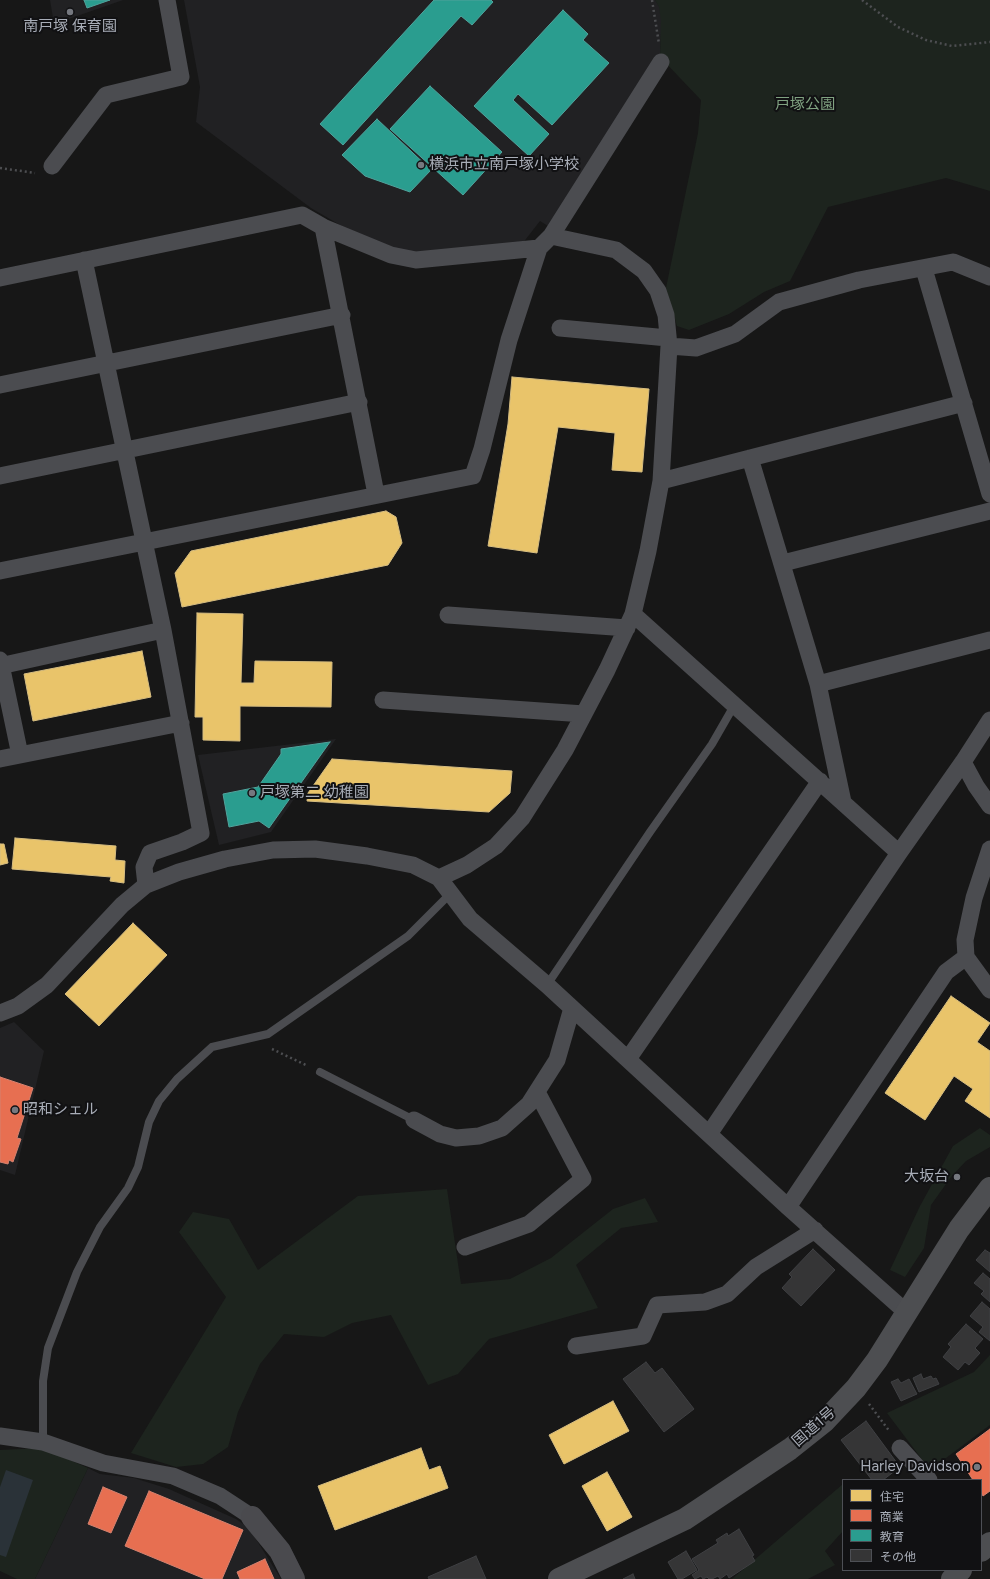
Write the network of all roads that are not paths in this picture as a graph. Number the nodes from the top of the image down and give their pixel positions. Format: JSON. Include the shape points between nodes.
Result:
{"nodes":[{"id":1,"x":166,"y":0,"type":"edge"},
{"id":2,"x":661,"y":62,"type":"road end"},
{"id":3,"x":52,"y":166,"type":"road end"},
{"id":4,"x":323,"y":227,"type":"junction"},
{"id":5,"x":551,"y":236,"type":"junction"},
{"id":6,"x":539,"y":248,"type":"junction"},
{"id":7,"x":84,"y":260,"type":"junction"},
{"id":8,"x":924,"y":268,"type":"junction"},
{"id":9,"x":990,"y":277,"type":"edge"},
{"id":10,"x":0,"y":278,"type":"edge"},
{"id":11,"x":342,"y":315,"type":"junction"},
{"id":12,"x":560,"y":328,"type":"dead end"},
{"id":13,"x":668,"y":342,"type":"junction"},
{"id":14,"x":107,"y":363,"type":"junction"},
{"id":15,"x":0,"y":385,"type":"edge"},
{"id":16,"x":359,"y":402,"type":"junction"},
{"id":17,"x":964,"y":403,"type":"junction"},
{"id":18,"x":126,"y":450,"type":"junction"},
{"id":19,"x":985,"y":455,"type":"edge"},
{"id":20,"x":750,"y":458,"type":"junction"},
{"id":21,"x":0,"y":476,"type":"edge"},
{"id":22,"x":661,"y":481,"type":"junction"},
{"id":23,"x":376,"y":494,"type":"junction"},
{"id":24,"x":990,"y":494,"type":"edge"},
{"id":25,"x":990,"y":511,"type":"edge"},
{"id":26,"x":145,"y":541,"type":"junction"},
{"id":27,"x":783,"y":563,"type":"junction"},
{"id":28,"x":0,"y":571,"type":"edge"},
{"id":29,"x":448,"y":615,"type":"dead end"},
{"id":30,"x":630,"y":621,"type":"junction"},
{"id":31,"x":163,"y":630,"type":"junction"},
{"id":32,"x":990,"y":640,"type":"edge"},
{"id":33,"x":0,"y":664,"type":"edge"},
{"id":34,"x":818,"y":684,"type":"junction"},
{"id":35,"x":383,"y":700,"type":"dead end"},
{"id":36,"x":735,"y":704,"type":"junction"},
{"id":37,"x":584,"y":714,"type":"junction"},
{"id":38,"x":990,"y":720,"type":"edge"},
{"id":39,"x":181,"y":723,"type":"junction"},
{"id":40,"x":20,"y":755,"type":"junction"},
{"id":41,"x":0,"y":759,"type":"edge"},
{"id":42,"x":963,"y":762,"type":"junction"},
{"id":43,"x":820,"y":781,"type":"junction"},
{"id":44,"x":843,"y":802,"type":"junction"},
{"id":45,"x":990,"y":806,"type":"edge"},
{"id":46,"x":990,"y":850,"type":"edge"},
{"id":47,"x":899,"y":853,"type":"junction"},
{"id":48,"x":439,"y":878,"type":"junction"},
{"id":49,"x":146,"y":885,"type":"junction"},
{"id":50,"x":451,"y":893,"type":"junction"},
{"id":51,"x":966,"y":957,"type":"junction"},
{"id":52,"x":547,"y":985,"type":"junction"},
{"id":53,"x":990,"y":990,"type":"edge"},
{"id":54,"x":572,"y":1008,"type":"junction"},
{"id":55,"x":0,"y":1013,"type":"edge"},
{"id":56,"x":628,"y":1059,"type":"junction"},
{"id":57,"x":320,"y":1072,"type":"road end"},
{"id":58,"x":537,"y":1092,"type":"junction"},
{"id":59,"x":414,"y":1120,"type":"joint"},
{"id":60,"x":709,"y":1134,"type":"junction"},
{"id":61,"x":990,"y":1188,"type":"edge"},
{"id":62,"x":788,"y":1207,"type":"junction"},
{"id":63,"x":815,"y":1230,"type":"junction"},
{"id":64,"x":465,"y":1247,"type":"dead end"},
{"id":65,"x":906,"y":1312,"type":"junction"},
{"id":66,"x":576,"y":1346,"type":"dead end"},
{"id":67,"x":0,"y":1436,"type":"edge"},
{"id":68,"x":43,"y":1442,"type":"junction"},
{"id":69,"x":900,"y":1448,"type":"dead end"},
{"id":70,"x":928,"y":1479,"type":"edge"},
{"id":71,"x":252,"y":1517,"type":"joint"},
{"id":72,"x":990,"y":1543,"type":"edge"},
{"id":73,"x":982,"y":1550,"type":"edge"},
{"id":74,"x":960,"y":1571,"type":"edge"},
{"id":75,"x":294,"y":1579,"type":"edge"},
{"id":76,"x":559,"y":1579,"type":"edge"},
{"id":77,"x":952,"y":1579,"type":"edge"}],
"edges":[{"from":1,"to":3,"type":"street","via":[[181,76],[106,95]]},
{"from":2,"to":5,"type":"street"},
{"from":4,"to":6,"type":"street","via":[[391,255],[416,260]]},
{"from":4,"to":7,"type":"street","via":[[302,216]]},
{"from":4,"to":11,"type":"street"},
{"from":5,"to":6,"type":"street"},
{"from":5,"to":13,"type":"street","via":[[616,250],[644,271],[658,291],[666,315]]},
{"from":6,"to":23,"type":"street","via":[[509,340],[473,476]]},
{"from":7,"to":10,"type":"street"},
{"from":7,"to":14,"type":"street"},
{"from":8,"to":9,"type":"street","via":[[953,262]]},
{"from":8,"to":13,"type":"street","via":[[858,280],[779,302],[735,334],[696,348]]},
{"from":8,"to":17,"type":"street"},
{"from":11,"to":14,"type":"street"},
{"from":11,"to":16,"type":"street"},
{"from":12,"to":13,"type":"street"},
{"from":13,"to":22,"type":"street"},
{"from":14,"to":15,"type":"street"},
{"from":14,"to":18,"type":"street"},
{"from":16,"to":18,"type":"street"},
{"from":16,"to":23,"type":"street"},
{"from":17,"to":19,"type":"street"},
{"from":17,"to":20,"type":"street"},
{"from":18,"to":21,"type":"street"},
{"from":18,"to":26,"type":"street"},
{"from":19,"to":24,"type":"street"},
{"from":20,"to":22,"type":"street"},
{"from":20,"to":27,"type":"street"},
{"from":22,"to":30,"type":"street","via":[[648,551]]},
{"from":23,"to":26,"type":"street"},
{"from":25,"to":27,"type":"street"},
{"from":26,"to":28,"type":"street"},
{"from":26,"to":31,"type":"street"},
{"from":27,"to":34,"type":"street"},
{"from":29,"to":30,"type":"street"},
{"from":30,"to":36,"type":"street"},
{"from":30,"to":37,"type":"street"},
{"from":31,"to":33,"type":"street"},
{"from":31,"to":39,"type":"street"},
{"from":32,"to":34,"type":"street"},
{"from":33,"to":40,"type":"street"},
{"from":34,"to":44,"type":"street"},
{"from":35,"to":37,"type":"street"},
{"from":36,"to":43,"type":"street"},
{"from":36,"to":52,"type":"lane","via":[[712,744]]},
{"from":37,"to":48,"type":"street","via":[[522,818],[496,846],[467,865]]},
{"from":38,"to":42,"type":"street"},
{"from":39,"to":40,"type":"street"},
{"from":39,"to":49,"type":"street","via":[[201,833],[150,853],[144,867]]},
{"from":40,"to":41,"type":"street"},
{"from":42,"to":45,"type":"street"},
{"from":42,"to":47,"type":"street"},
{"from":43,"to":44,"type":"street"},
{"from":43,"to":56,"type":"street"},
{"from":44,"to":47,"type":"street"},
{"from":46,"to":51,"type":"street","via":[[974,898],[965,940]]},
{"from":47,"to":60,"type":"street"},
{"from":48,"to":49,"type":"street","via":[[413,865],[367,856],[316,850],[273,850],[225,859]]},
{"from":48,"to":50,"type":"street"},
{"from":49,"to":55,"type":"street","via":[[122,905],[47,985],[18,1006]]},
{"from":50,"to":52,"type":"street","via":[[470,919]]},
{"from":50,"to":68,"type":"lane","via":[[408,936],[268,1034],[212,1047],[177,1079],[159,1101],[149,1122],[138,1167],[128,1188],[100,1227],[77,1272],[48,1348],[43,1388]]},
{"from":51,"to":53,"type":"street"},
{"from":51,"to":62,"type":"street","via":[[946,972]]},
{"from":52,"to":54,"type":"street"},
{"from":54,"to":56,"type":"street"},
{"from":54,"to":58,"type":"street","via":[[557,1060]]},
{"from":56,"to":60,"type":"street"},
{"from":57,"to":59,"type":"lane"},
{"from":58,"to":59,"type":"street","via":[[529,1104],[502,1128],[479,1136],[456,1138],[440,1134]]},
{"from":58,"to":64,"type":"street","via":[[583,1179],[529,1224]]},
{"from":60,"to":62,"type":"street"},
{"from":61,"to":65,"type":"highway","name":"国道1号"},
{"from":62,"to":63,"type":"street"},
{"from":63,"to":65,"type":"street"},
{"from":63,"to":66,"type":"street","via":[[756,1267],[727,1294],[705,1302],[657,1305],[643,1336]]},
{"from":65,"to":76,"type":"highway","name":"国道1号","via":[[877,1360],[856,1388],[824,1422],[790,1449],[685,1518]]},
{"from":67,"to":68,"type":"street"},
{"from":68,"to":71,"type":"street","via":[[103,1463],[173,1476],[220,1496]]},
{"from":69,"to":70,"type":"street"},
{"from":71,"to":75,"type":"street","via":[[280,1551]]},
{"from":72,"to":73,"type":"highway"},
{"from":74,"to":77,"type":"highway"}]}
